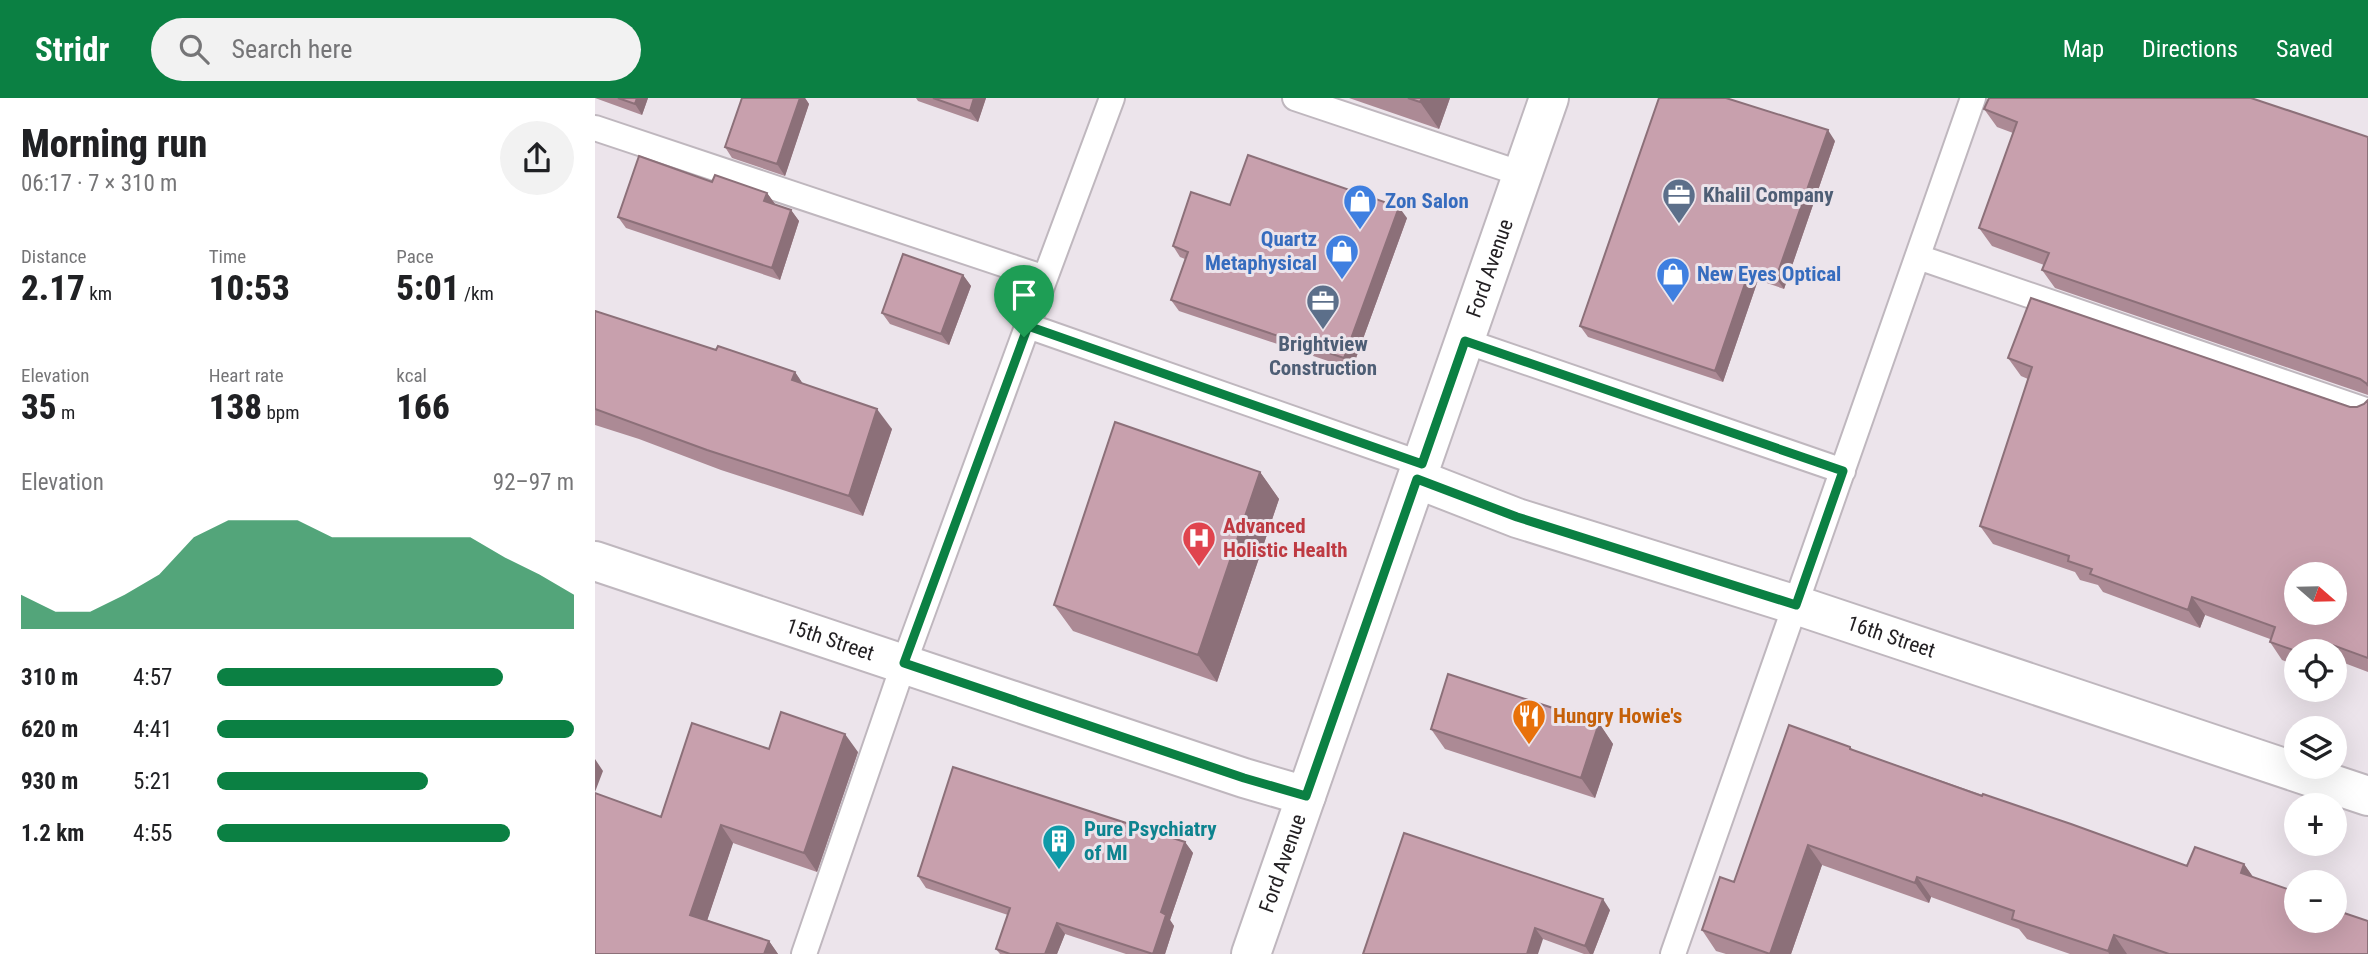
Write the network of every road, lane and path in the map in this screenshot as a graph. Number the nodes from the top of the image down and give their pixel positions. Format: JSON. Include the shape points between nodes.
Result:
{"nodes":[{"id":1,"x":1112,"y":98,"type":"edge"},
{"id":2,"x":1296,"y":98,"type":"edge"},
{"id":3,"x":1549,"y":98,"type":"edge"},
{"id":4,"x":1973,"y":98,"type":"edge"},
{"id":5,"x":595,"y":128,"type":"edge"},
{"id":6,"x":1522,"y":174,"type":"junction"},
{"id":7,"x":1918,"y":257,"type":"junction"},
{"id":8,"x":1045,"y":278,"type":"junction"},
{"id":9,"x":1028,"y":326,"type":"junction"},
{"id":10,"x":1465,"y":341,"type":"junction"},
{"id":11,"x":2368,"y":411,"type":"edge"},
{"id":12,"x":1419,"y":471,"type":"junction"},
{"id":13,"x":1843,"y":471,"type":"junction"},
{"id":14,"x":595,"y":561,"type":"edge"},
{"id":15,"x":1796,"y":605,"type":"junction"},
{"id":16,"x":904,"y":663,"type":"junction"},
{"id":17,"x":1306,"y":796,"type":"junction"},
{"id":18,"x":2368,"y":796,"type":"edge"},
{"id":19,"x":809,"y":953,"type":"edge"},
{"id":20,"x":1251,"y":954,"type":"edge"},
{"id":21,"x":1673,"y":954,"type":"edge"}],
"edges":[{"from":1,"to":8,"type":"lane"},
{"from":2,"to":6,"type":"lane"},
{"from":3,"to":6,"type":"street","name":"Ford Avenue"},
{"from":4,"to":7,"type":"lane"},
{"from":5,"to":8,"type":"lane"},
{"from":6,"to":10,"type":"street","name":"Ford Avenue"},
{"from":7,"to":11,"type":"lane"},
{"from":7,"to":13,"type":"lane"},
{"from":8,"to":9,"type":"lane"},
{"from":9,"to":12,"type":"lane"},
{"from":9,"to":16,"type":"lane"},
{"from":10,"to":12,"type":"street","name":"Ford Avenue"},
{"from":10,"to":13,"type":"lane"},
{"from":12,"to":15,"type":"street","name":"16th Street","via":[[1525,520]]},
{"from":12,"to":17,"type":"street","name":"Ford Avenue"},
{"from":13,"to":15,"type":"lane"},
{"from":14,"to":16,"type":"street","name":"15th Street"},
{"from":15,"to":18,"type":"street","name":"16th Street"},
{"from":15,"to":21,"type":"lane"},
{"from":16,"to":17,"type":"street","name":"15th Street"},
{"from":16,"to":19,"type":"lane"},
{"from":17,"to":20,"type":"street","name":"Ford Avenue"}]}
